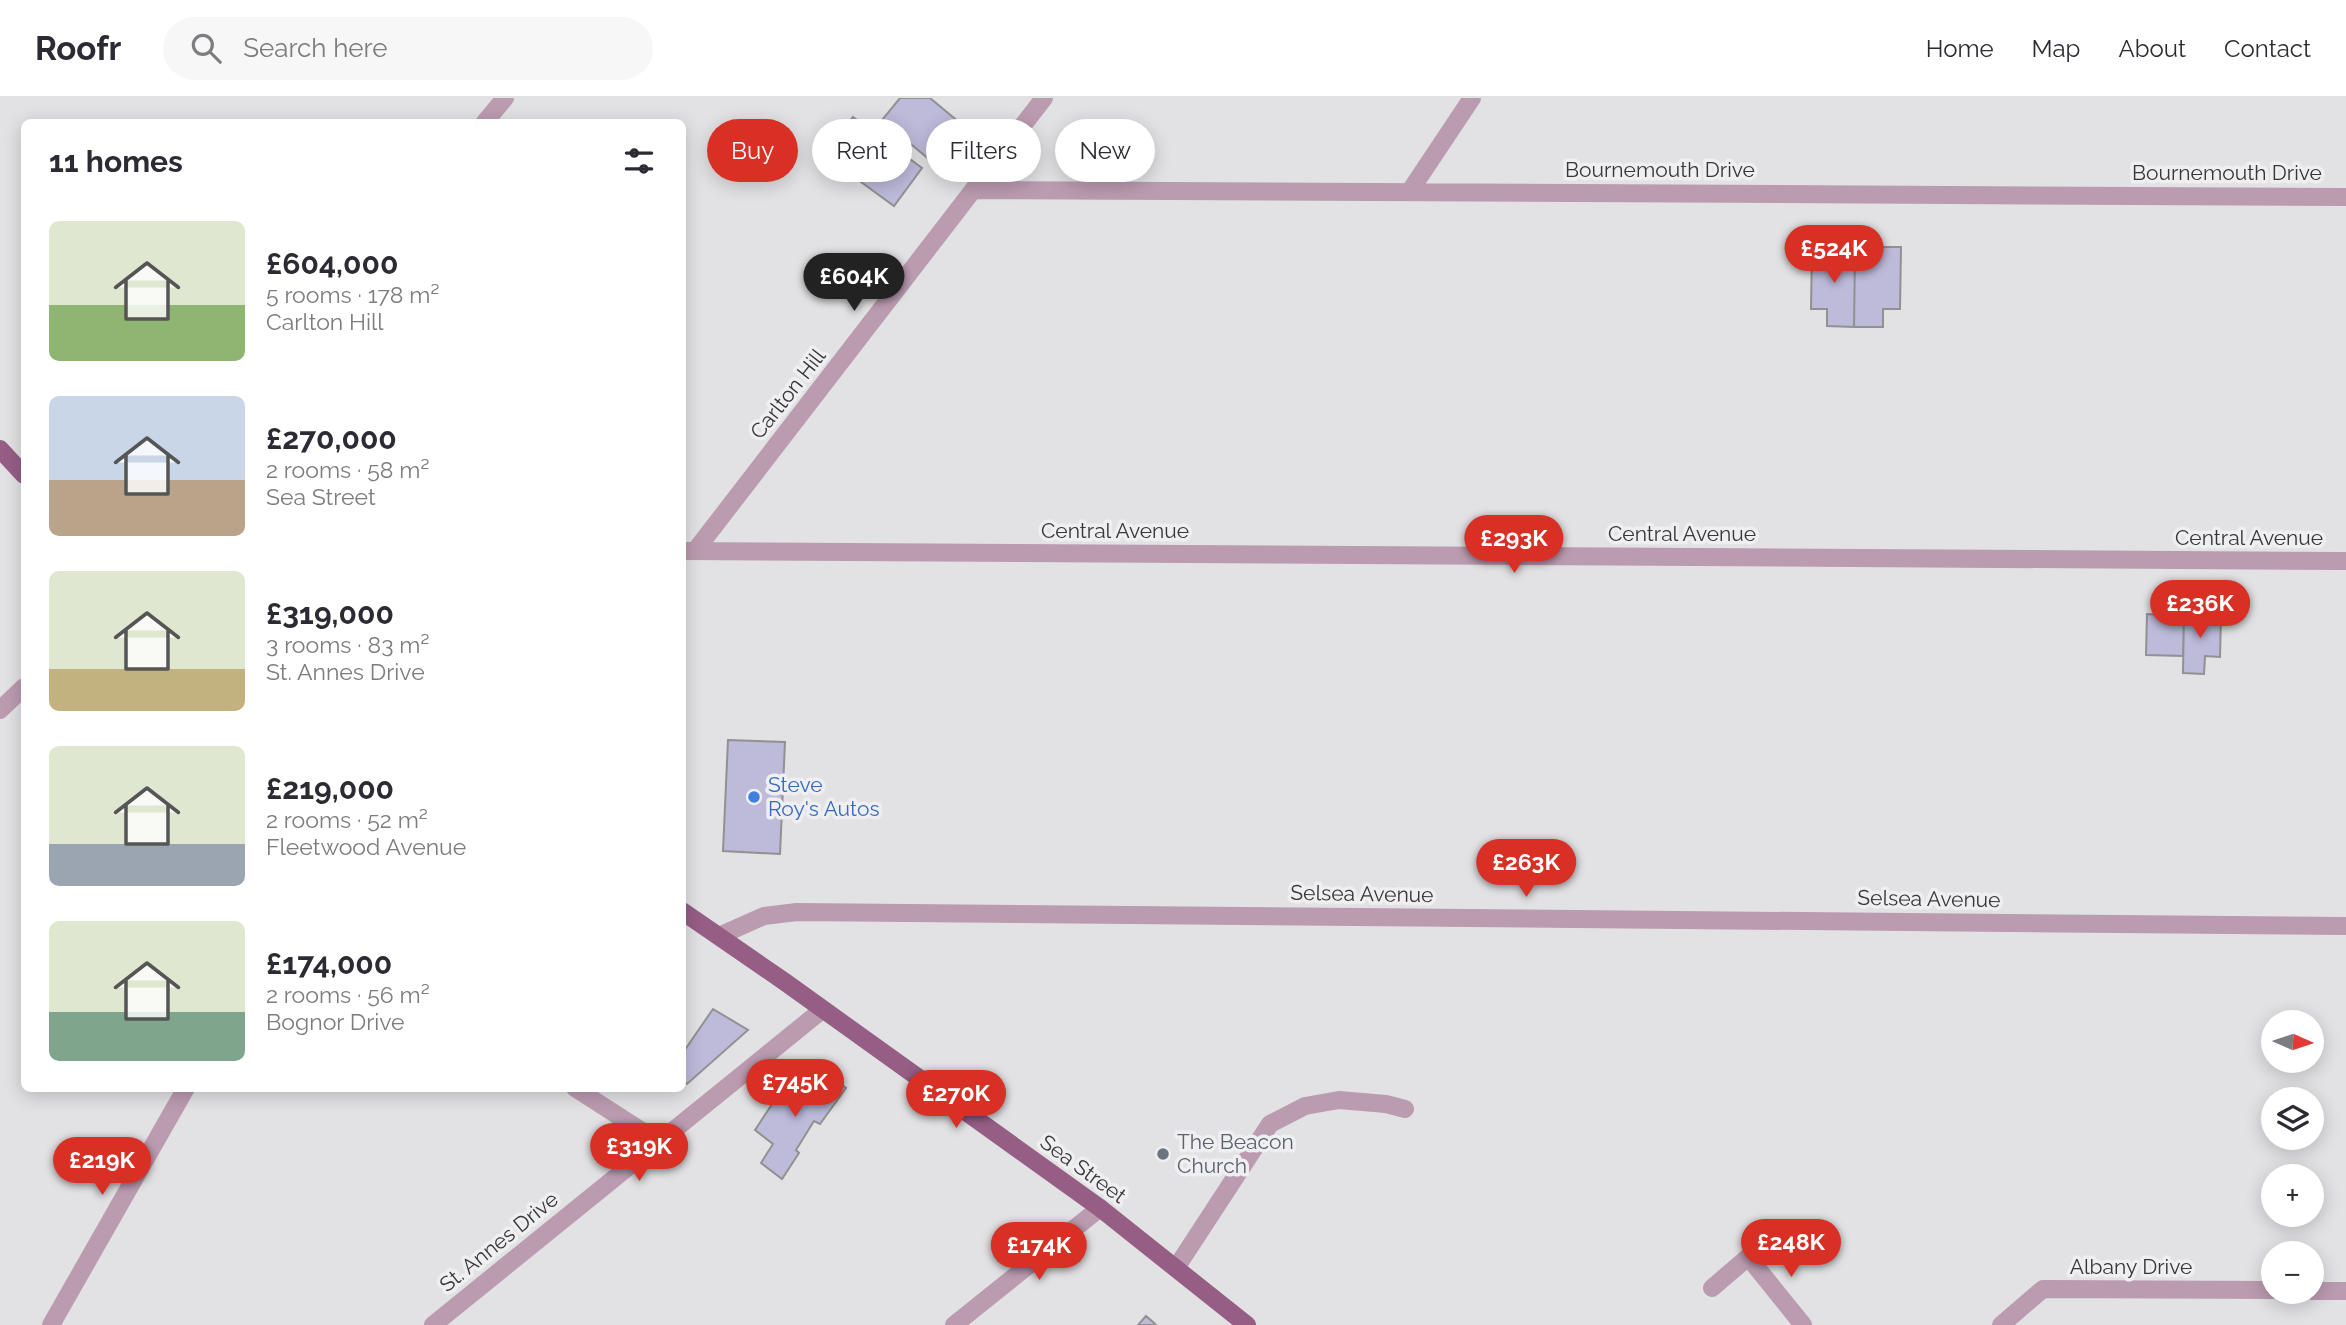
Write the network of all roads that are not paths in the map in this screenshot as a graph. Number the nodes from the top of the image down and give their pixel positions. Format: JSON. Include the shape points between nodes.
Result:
{"nodes":[{"id":1,"x":505,"y":98,"type":"edge"},
{"id":2,"x":1044,"y":98,"type":"edge"},
{"id":3,"x":1472,"y":98,"type":"edge"},
{"id":4,"x":488,"y":119,"type":"edge"},
{"id":5,"x":973,"y":190,"type":"junction"},
{"id":6,"x":1410,"y":191,"type":"junction"},
{"id":7,"x":2346,"y":197,"type":"edge"},
{"id":8,"x":0,"y":449,"type":"edge"},
{"id":9,"x":21,"y":472,"type":"edge"},
{"id":10,"x":689,"y":551,"type":"edge"},
{"id":11,"x":2346,"y":561,"type":"edge"},
{"id":12,"x":21,"y":690,"type":"edge"},
{"id":13,"x":0,"y":710,"type":"edge"},
{"id":14,"x":686,"y":914,"type":"edge"},
{"id":15,"x":2346,"y":926,"type":"edge"},
{"id":16,"x":719,"y":936,"type":"junction"},
{"id":17,"x":822,"y":1010,"type":"junction"},
{"id":18,"x":184,"y":1092,"type":"edge"},
{"id":19,"x":581,"y":1092,"type":"edge"},
{"id":20,"x":1405,"y":1109,"type":"dead end"},
{"id":21,"x":659,"y":1142,"type":"junction"},
{"id":22,"x":1100,"y":1208,"type":"junction"},
{"id":23,"x":1775,"y":1234,"type":"dead end"},
{"id":24,"x":1749,"y":1258,"type":"junction"},
{"id":25,"x":1176,"y":1268,"type":"junction"},
{"id":26,"x":1712,"y":1288,"type":"dead end"},
{"id":27,"x":2261,"y":1290,"type":"edge"},
{"id":28,"x":2324,"y":1291,"type":"edge"},
{"id":29,"x":2346,"y":1291,"type":"edge"},
{"id":30,"x":51,"y":1325,"type":"edge"},
{"id":31,"x":432,"y":1325,"type":"edge"},
{"id":32,"x":954,"y":1325,"type":"edge"},
{"id":33,"x":1247,"y":1325,"type":"edge"},
{"id":34,"x":1803,"y":1325,"type":"edge"},
{"id":35,"x":2001,"y":1325,"type":"edge"}],
"edges":[{"from":1,"to":4,"type":"street"},
{"from":2,"to":5,"type":"street","name":"Carlton Hill"},
{"from":3,"to":6,"type":"street"},
{"from":5,"to":6,"type":"street","name":"Bournemouth Drive"},
{"from":5,"to":10,"type":"street","name":"Carlton Hill"},
{"from":6,"to":7,"type":"street","name":"Bournemouth Drive"},
{"from":8,"to":9,"type":"main road"},
{"from":10,"to":11,"type":"street","name":"Central Avenue"},
{"from":12,"to":13,"type":"street"},
{"from":14,"to":16,"type":"main road","name":"Sea Street"},
{"from":15,"to":16,"type":"street","name":"Selsea Avenue","via":[[797,912],[764,916]]},
{"from":16,"to":17,"type":"main road","name":"Sea Street"},
{"from":17,"to":21,"type":"street","name":"St. Annes Drive"},
{"from":17,"to":22,"type":"main road","name":"Sea Street"},
{"from":18,"to":30,"type":"street"},
{"from":19,"to":21,"type":"street"},
{"from":20,"to":25,"type":"street","via":[[1339,1100],[1305,1106],[1270,1124]]},
{"from":21,"to":31,"type":"street","name":"St. Annes Drive"},
{"from":22,"to":25,"type":"main road","name":"Sea Street"},
{"from":22,"to":32,"type":"street"},
{"from":23,"to":24,"type":"street"},
{"from":24,"to":26,"type":"street"},
{"from":24,"to":34,"type":"street"},
{"from":25,"to":33,"type":"main road","name":"Sea Street"},
{"from":27,"to":35,"type":"street","name":"Albany Drive","via":[[2043,1289]]},
{"from":28,"to":29,"type":"street"}]}
